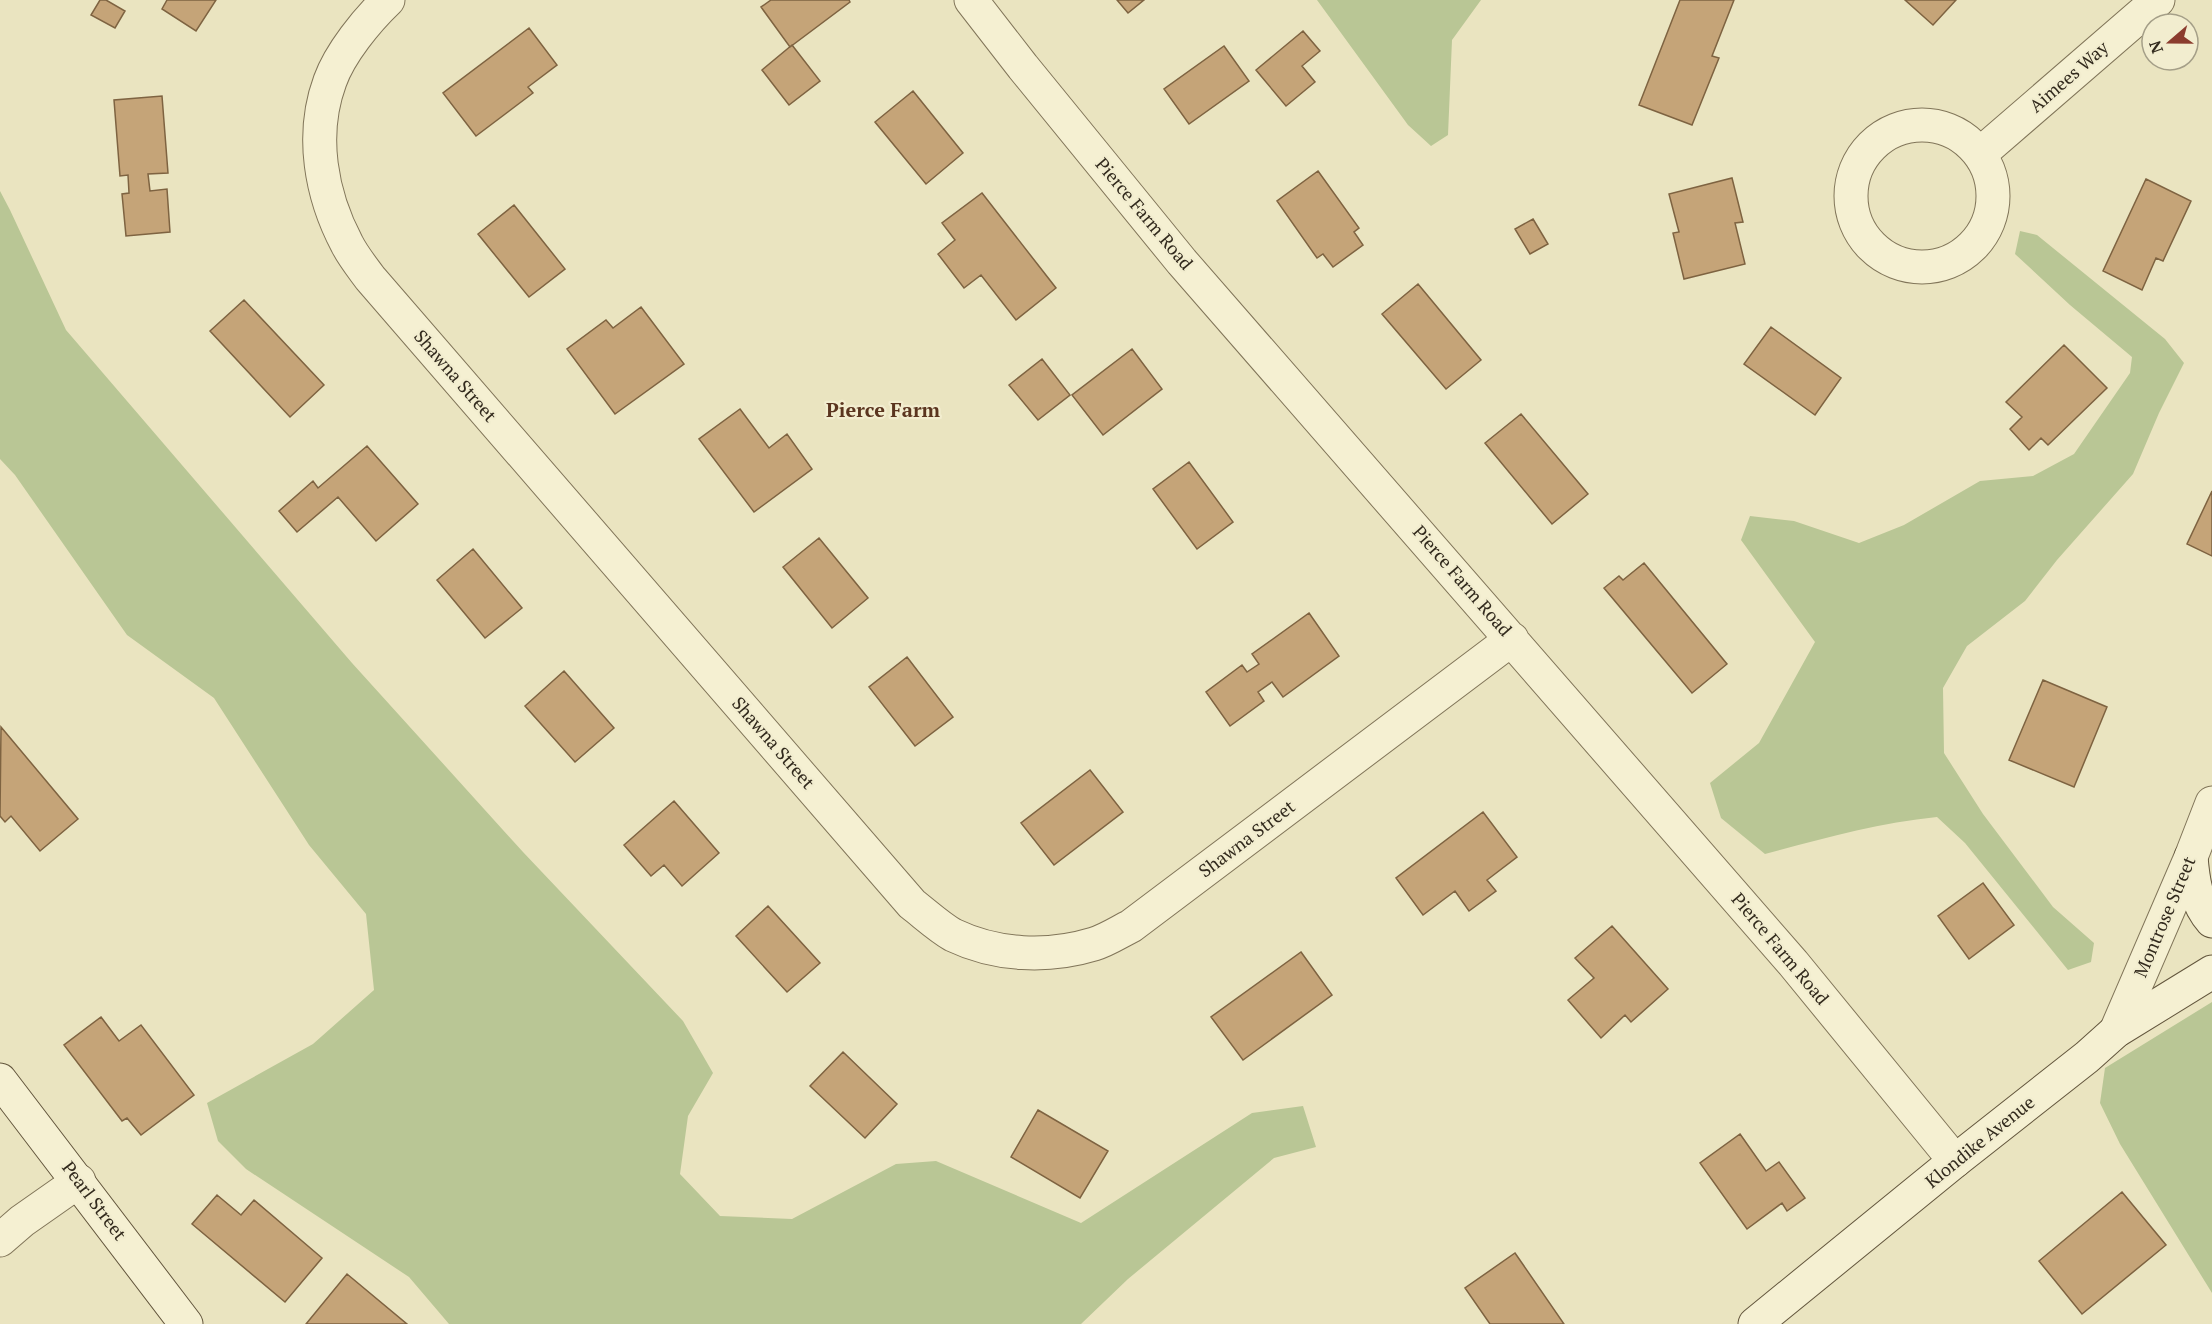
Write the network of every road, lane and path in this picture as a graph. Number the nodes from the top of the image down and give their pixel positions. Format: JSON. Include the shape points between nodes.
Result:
{"nodes":[{"id":1,"x":388,"y":0,"type":"edge"},
{"id":2,"x":971,"y":0,"type":"edge"},
{"id":3,"x":2158,"y":0,"type":"edge"},
{"id":4,"x":1980,"y":154,"type":"junction"},
{"id":5,"x":1512,"y":639,"type":"junction"},
{"id":6,"x":2212,"y":803,"type":"edge"},
{"id":7,"x":2191,"y":857,"type":"junction"},
{"id":8,"x":2212,"y":921,"type":"edge"},
{"id":9,"x":2212,"y":972,"type":"edge"},
{"id":10,"x":2116,"y":1031,"type":"junction"},
{"id":11,"x":0,"y":1080,"type":"edge"},
{"id":12,"x":1955,"y":1161,"type":"junction"},
{"id":13,"x":79,"y":1181,"type":"junction"},
{"id":14,"x":0,"y":1240,"type":"edge"},
{"id":15,"x":186,"y":1324,"type":"edge"},
{"id":16,"x":1755,"y":1324,"type":"edge"}],
"edges":[{"from":1,"to":5,"type":"street","name":"Shawna Street","via":[[349,46],[330,80],[321,114],[323,180],[332,214],[348,246],[378,287],[912,904],[952,934],[1024,954],[1057,952],[1096,943],[1131,926]]},
{"from":2,"to":5,"type":"street","name":"Pierce Farm Road","via":[[1182,262]]},
{"from":3,"to":4,"type":"street","name":"Aimees Way"},
{"from":4,"to":4,"type":"street","via":[[1964,137],[1944,127],[1922,124],[1899,128],[1880,138],[1864,154],[1854,175],[1851,197],[1855,219],[1866,239],[1884,256],[1906,266],[1931,267],[1954,260],[1975,245],[1988,224],[1994,200],[1991,176]]},
{"from":5,"to":12,"type":"street","name":"Pierce Farm Road","via":[[1793,963]]},
{"from":6,"to":7,"type":"street","name":"Montrose Street"},
{"from":7,"to":8,"type":"street","via":[[2194,885],[2203,911]]},
{"from":7,"to":10,"type":"street","name":"Montrose Street"},
{"from":9,"to":10,"type":"street","name":"Klondike Avenue"},
{"from":10,"to":12,"type":"street","name":"Klondike Avenue"},
{"from":11,"to":13,"type":"street","name":"Pearl Street"},
{"from":12,"to":16,"type":"street","name":"Klondike Avenue"},
{"from":13,"to":14,"type":"street"},
{"from":13,"to":15,"type":"street","name":"Pearl Street"}]}
